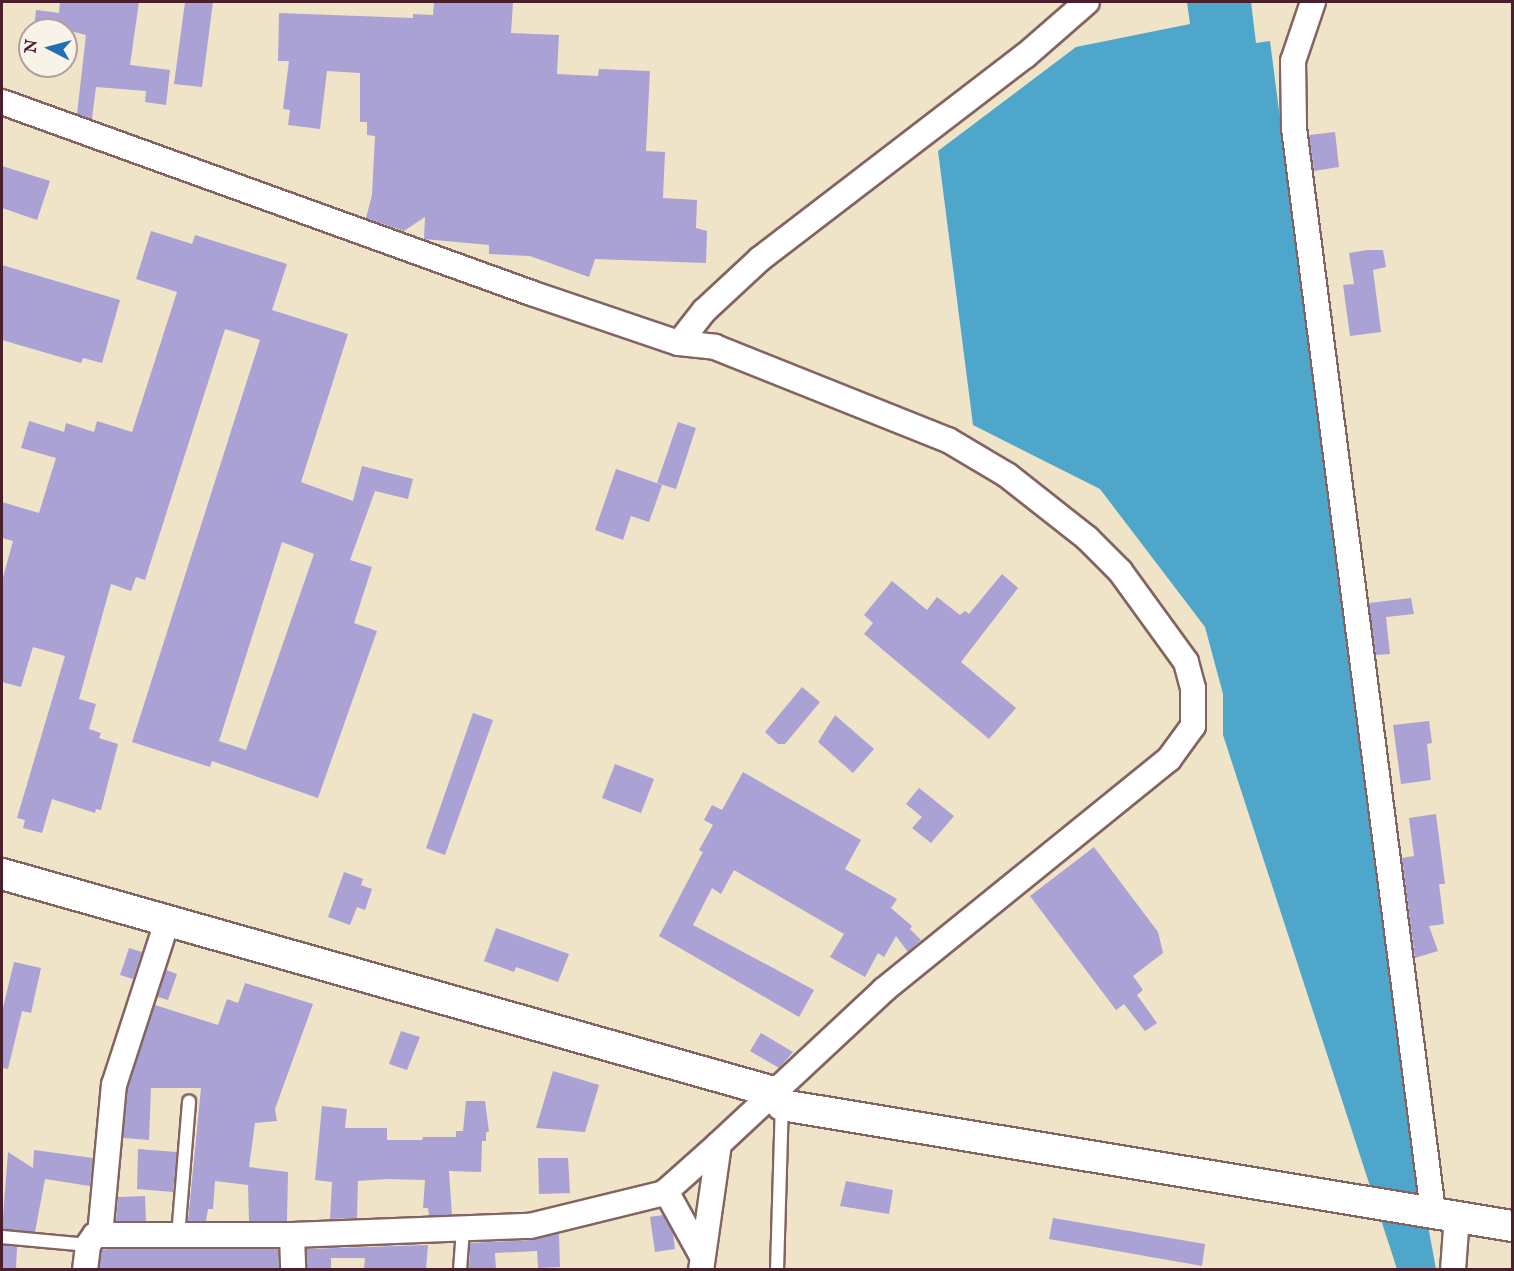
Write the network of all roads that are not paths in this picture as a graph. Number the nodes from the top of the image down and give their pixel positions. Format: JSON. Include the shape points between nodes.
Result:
{"nodes":[{"id":1,"x":1088,"y":2,"type":"edge"},
{"id":2,"x":1313,"y":2,"type":"edge"},
{"id":3,"x":2,"y":102,"type":"edge"},
{"id":4,"x":679,"y":343,"type":"junction"},
{"id":5,"x":2,"y":874,"type":"edge"},
{"id":6,"x":167,"y":922,"type":"junction"},
{"id":7,"x":779,"y":1099,"type":"junction"},
{"id":8,"x":189,"y":1101,"type":"dead end"},
{"id":9,"x":719,"y":1144,"type":"junction"},
{"id":10,"x":666,"y":1191,"type":"junction"},
{"id":11,"x":1439,"y":1213,"type":"junction"},
{"id":12,"x":1512,"y":1226,"type":"edge"},
{"id":13,"x":463,"y":1229,"type":"junction"},
{"id":14,"x":292,"y":1235,"type":"junction"},
{"id":15,"x":178,"y":1236,"type":"junction"},
{"id":16,"x":2,"y":1237,"type":"edge"},
{"id":17,"x":94,"y":1240,"type":"junction"},
{"id":18,"x":701,"y":1263,"type":"edge"},
{"id":19,"x":85,"y":1269,"type":"edge"},
{"id":20,"x":293,"y":1269,"type":"edge"},
{"id":21,"x":460,"y":1269,"type":"edge"},
{"id":22,"x":777,"y":1269,"type":"edge"},
{"id":23,"x":1453,"y":1269,"type":"edge"}],
"edges":[{"from":1,"to":4,"type":"street","via":[[1025,56],[760,260],[704,311]]},
{"from":2,"to":11,"type":"street","via":[[1293,61],[1294,128]]},
{"from":3,"to":4,"type":"street"},
{"from":4,"to":7,"type":"street","via":[[715,347],[928,432],[1007,475],[1087,538],[1120,571],[1186,662],[1193,688],[1193,726],[1169,759],[884,990]]},
{"from":5,"to":6,"type":"street"},
{"from":6,"to":7,"type":"street"},
{"from":6,"to":17,"type":"street","via":[[114,1085]]},
{"from":7,"to":9,"type":"street"},
{"from":7,"to":11,"type":"street"},
{"from":7,"to":22,"type":"lane"},
{"from":8,"to":15,"type":"lane"},
{"from":9,"to":10,"type":"street"},
{"from":9,"to":18,"type":"street"},
{"from":10,"to":13,"type":"street","via":[[530,1226]]},
{"from":10,"to":18,"type":"street"},
{"from":11,"to":12,"type":"street"},
{"from":11,"to":23,"type":"street"},
{"from":13,"to":14,"type":"street"},
{"from":13,"to":21,"type":"lane"},
{"from":14,"to":15,"type":"street"},
{"from":14,"to":20,"type":"street"},
{"from":15,"to":17,"type":"street"},
{"from":16,"to":17,"type":"lane"},
{"from":17,"to":19,"type":"street"}]}
